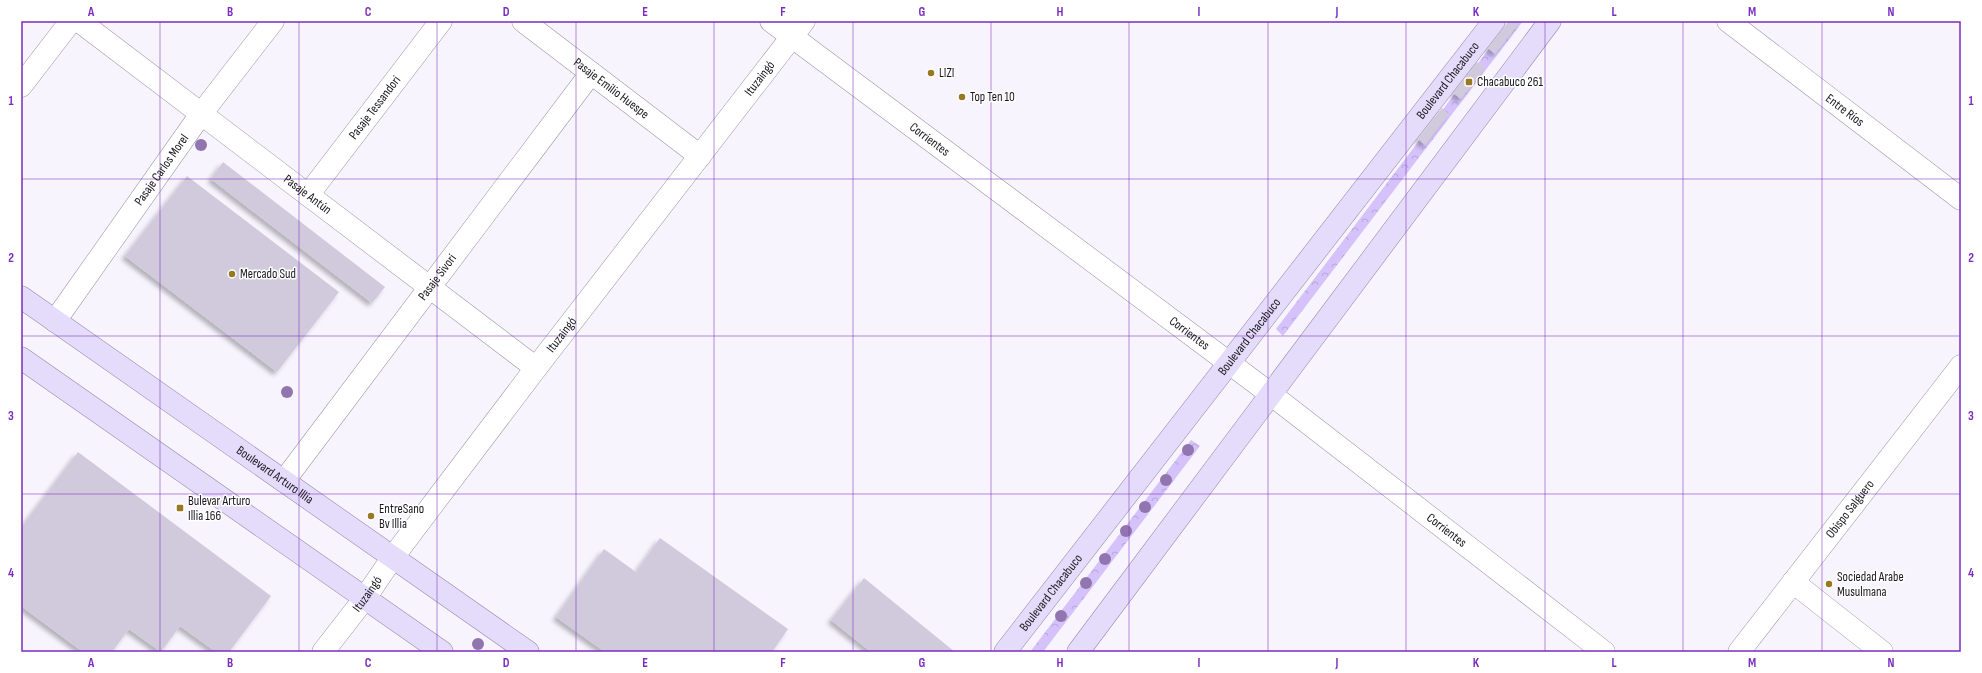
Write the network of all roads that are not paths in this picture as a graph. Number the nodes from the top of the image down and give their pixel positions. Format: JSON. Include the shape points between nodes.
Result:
{"nodes":[{"id":1,"x":71,"y":21,"type":"edge"},
{"id":2,"x":79,"y":21,"type":"edge"},
{"id":3,"x":273,"y":21,"type":"edge"},
{"id":4,"x":441,"y":21,"type":"edge"},
{"id":5,"x":523,"y":21,"type":"edge"},
{"id":6,"x":771,"y":21,"type":"edge"},
{"id":7,"x":1494,"y":21,"type":"edge"},
{"id":8,"x":1550,"y":21,"type":"edge"},
{"id":9,"x":1728,"y":21,"type":"edge"},
{"id":10,"x":798,"y":29,"type":"edge"},
{"id":11,"x":591,"y":73,"type":"junction"},
{"id":12,"x":21,"y":86,"type":"edge"},
{"id":13,"x":201,"y":114,"type":"junction"},
{"id":14,"x":700,"y":156,"type":"junction"},
{"id":15,"x":308,"y":195,"type":"junction"},
{"id":16,"x":1961,"y":199,"type":"edge"},
{"id":17,"x":429,"y":287,"type":"junction"},
{"id":18,"x":21,"y":297,"type":"edge"},
{"id":19,"x":55,"y":321,"type":"junction"},
{"id":20,"x":21,"y":358,"type":"edge"},
{"id":21,"x":1228,"y":363,"type":"junction"},
{"id":22,"x":1961,"y":366,"type":"edge"},
{"id":23,"x":536,"y":368,"type":"junction"},
{"id":24,"x":1271,"y":394,"type":"junction"},
{"id":25,"x":284,"y":481,"type":"junction"},
{"id":26,"x":393,"y":558,"type":"junction"},
{"id":27,"x":1793,"y":582,"type":"junction"},
{"id":28,"x":365,"y":598,"type":"junction"},
{"id":29,"x":323,"y":652,"type":"edge"},
{"id":30,"x":442,"y":652,"type":"edge"},
{"id":31,"x":528,"y":652,"type":"edge"},
{"id":32,"x":1005,"y":652,"type":"edge"},
{"id":33,"x":1078,"y":652,"type":"edge"},
{"id":34,"x":1604,"y":652,"type":"edge"},
{"id":35,"x":1739,"y":652,"type":"edge"},
{"id":36,"x":1882,"y":652,"type":"edge"}],
"edges":[{"from":1,"to":12,"type":"street"},
{"from":2,"to":13,"type":"street","name":"Pasaje Antún"},
{"from":3,"to":13,"type":"street","name":"Pasaje Carlos Morel"},
{"from":4,"to":15,"type":"street","name":"Pasaje Tessandori"},
{"from":5,"to":11,"type":"street","name":"Pasaje Emilio Huespe"},
{"from":6,"to":10,"type":"street","name":"Corrientes"},
{"from":7,"to":21,"type":"main road","name":"Boulevard Chacabuco"},
{"from":8,"to":24,"type":"main road"},
{"from":9,"to":16,"type":"street","name":"Entre Ríos"},
{"from":10,"to":14,"type":"street","name":"Ituzaingó"},
{"from":10,"to":21,"type":"street","name":"Corrientes"},
{"from":11,"to":14,"type":"street","name":"Pasaje Emilio Huespe"},
{"from":11,"to":17,"type":"street","name":"Pasaje Sivori"},
{"from":13,"to":15,"type":"street","name":"Pasaje Antún"},
{"from":13,"to":19,"type":"street","name":"Pasaje Carlos Morel"},
{"from":14,"to":23,"type":"street","name":"Ituzaingó"},
{"from":15,"to":17,"type":"street","name":"Pasaje Antún"},
{"from":17,"to":23,"type":"street","name":"Pasaje Antún"},
{"from":17,"to":25,"type":"street","name":"Pasaje Sivori"},
{"from":18,"to":19,"type":"main road","name":"Boulevard Arturo Illia"},
{"from":19,"to":25,"type":"main road","name":"Boulevard Arturo Illia"},
{"from":20,"to":28,"type":"main road"},
{"from":21,"to":24,"type":"street","name":"Corrientes"},
{"from":21,"to":32,"type":"main road","name":"Boulevard Chacabuco"},
{"from":22,"to":27,"type":"street","name":"Obispo Salguero"},
{"from":23,"to":26,"type":"street","name":"Ituzaingó"},
{"from":24,"to":33,"type":"main road"},
{"from":24,"to":34,"type":"street","name":"Corrientes"},
{"from":25,"to":26,"type":"main road","name":"Boulevard Arturo Illia"},
{"from":26,"to":28,"type":"street","name":"Ituzaingó"},
{"from":26,"to":31,"type":"main road","name":"Boulevard Arturo Illia"},
{"from":27,"to":35,"type":"street","name":"Obispo Salguero"},
{"from":27,"to":36,"type":"street"},
{"from":28,"to":29,"type":"street","name":"Ituzaingó"},
{"from":28,"to":30,"type":"main road"}]}
